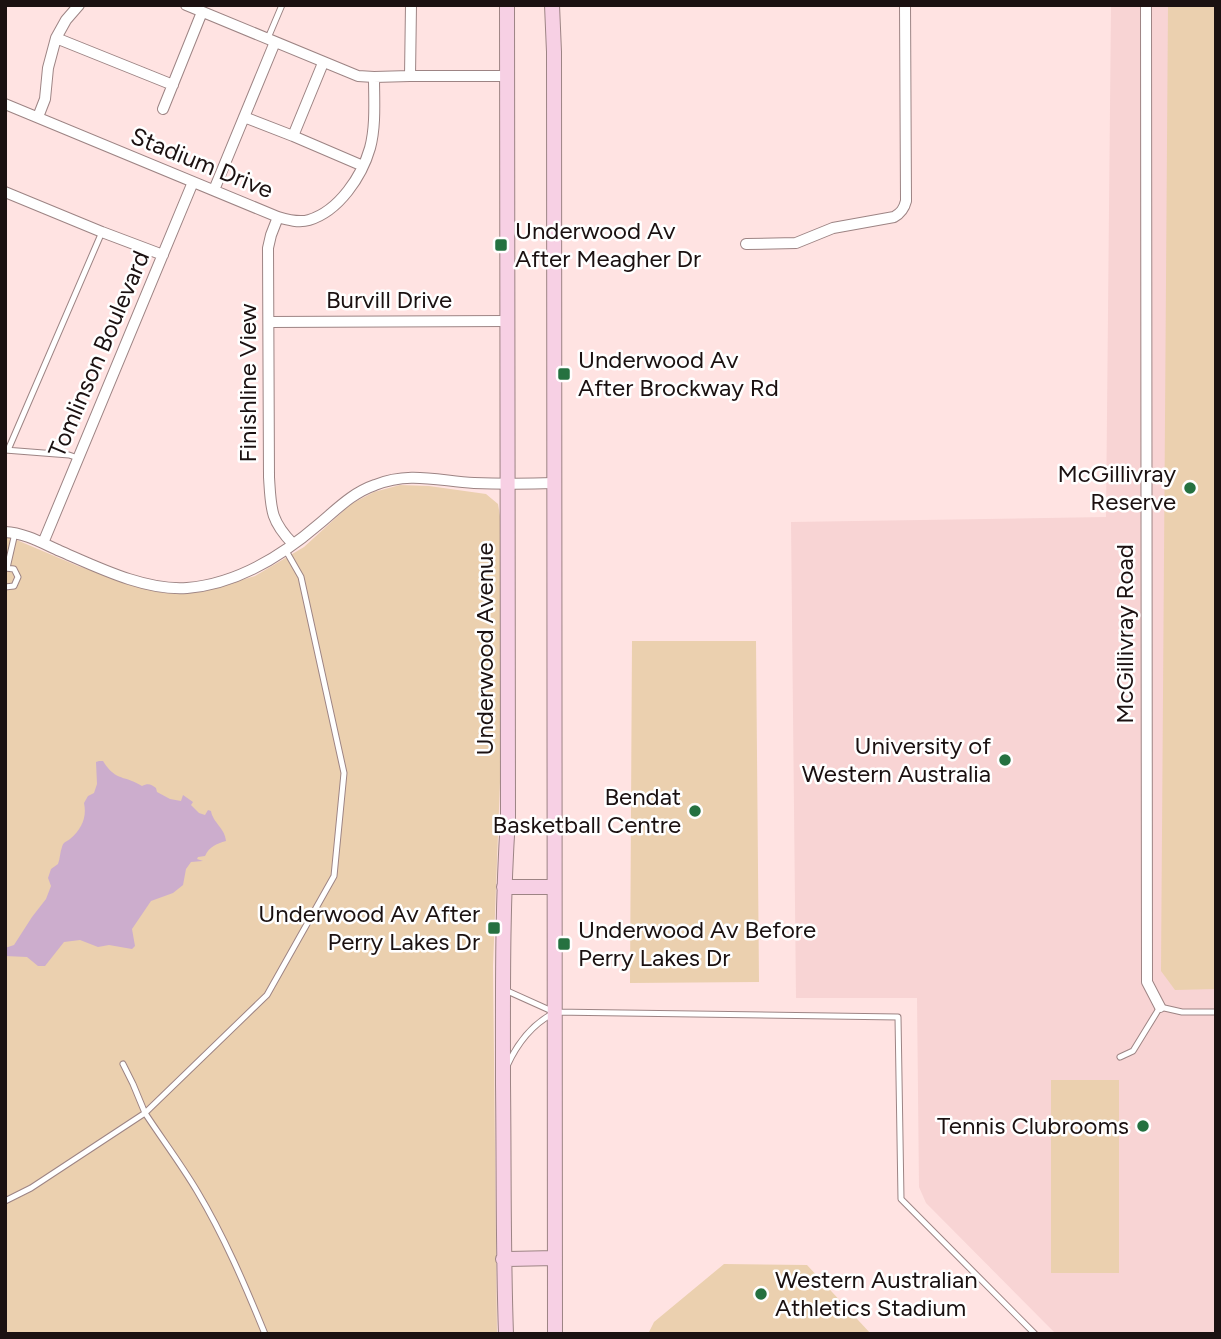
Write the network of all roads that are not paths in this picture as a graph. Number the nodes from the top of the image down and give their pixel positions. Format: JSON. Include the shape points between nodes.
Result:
{"nodes":[{"id":1,"x":79,"y":5,"type":"edge"},
{"id":2,"x":186,"y":5,"type":"edge"},
{"id":3,"x":282,"y":5,"type":"edge"},
{"id":4,"x":411,"y":5,"type":"edge"},
{"id":5,"x":507,"y":5,"type":"edge"},
{"id":6,"x":552,"y":5,"type":"edge"},
{"id":7,"x":905,"y":5,"type":"edge"},
{"id":8,"x":1146,"y":5,"type":"edge"},
{"id":9,"x":202,"y":12,"type":"junction"},
{"id":10,"x":56,"y":38,"type":"junction"},
{"id":11,"x":271,"y":41,"type":"junction"},
{"id":12,"x":323,"y":63,"type":"junction"},
{"id":13,"x":410,"y":76,"type":"junction"},
{"id":14,"x":508,"y":76,"type":"junction"},
{"id":15,"x":374,"y":77,"type":"junction"},
{"id":16,"x":173,"y":85,"type":"junction"},
{"id":17,"x":5,"y":104,"type":"edge"},
{"id":18,"x":163,"y":109,"type":"dead end"},
{"id":19,"x":38,"y":117,"type":"junction"},
{"id":20,"x":244,"y":117,"type":"junction"},
{"id":21,"x":293,"y":136,"type":"junction"},
{"id":22,"x":363,"y":166,"type":"junction"},
{"id":23,"x":193,"y":182,"type":"junction"},
{"id":24,"x":214,"y":190,"type":"junction"},
{"id":25,"x":5,"y":192,"type":"edge"},
{"id":26,"x":278,"y":216,"type":"junction"},
{"id":27,"x":102,"y":232,"type":"junction"},
{"id":28,"x":746,"y":244,"type":"dead end"},
{"id":29,"x":163,"y":255,"type":"junction"},
{"id":30,"x":508,"y":321,"type":"junction"},
{"id":31,"x":269,"y":322,"type":"junction"},
{"id":32,"x":7,"y":450,"type":"edge"},
{"id":33,"x":78,"y":458,"type":"junction"},
{"id":34,"x":508,"y":484,"type":"junction"},
{"id":35,"x":554,"y":484,"type":"junction"},
{"id":36,"x":10,"y":532,"type":"edge"},
{"id":37,"x":43,"y":543,"type":"junction"},
{"id":38,"x":289,"y":546,"type":"junction"},
{"id":39,"x":6,"y":568,"type":"edge"},
{"id":40,"x":5,"y":587,"type":"edge"},
{"id":41,"x":504,"y":887,"type":"junction"},
{"id":42,"x":554,"y":887,"type":"junction"},
{"id":43,"x":503,"y":989,"type":"junction"},
{"id":44,"x":1160,"y":1007,"type":"junction"},
{"id":45,"x":554,"y":1012,"type":"junction"},
{"id":46,"x":1216,"y":1012,"type":"edge"},
{"id":47,"x":1120,"y":1057,"type":"dead end"},
{"id":48,"x":123,"y":1064,"type":"dead end"},
{"id":49,"x":503,"y":1075,"type":"junction"},
{"id":50,"x":145,"y":1113,"type":"junction"},
{"id":51,"x":5,"y":1201,"type":"edge"},
{"id":52,"x":555,"y":1258,"type":"junction"},
{"id":53,"x":503,"y":1259,"type":"junction"},
{"id":54,"x":265,"y":1334,"type":"edge"},
{"id":55,"x":506,"y":1334,"type":"edge"},
{"id":56,"x":555,"y":1334,"type":"edge"},
{"id":57,"x":1035,"y":1334,"type":"edge"}],
"edges":[{"from":1,"to":10,"type":"street"},
{"from":2,"to":9,"type":"street"},
{"from":3,"to":11,"type":"lane"},
{"from":4,"to":13,"type":"street"},
{"from":5,"to":14,"type":"main road","name":"Underwood Avenue"},
{"from":6,"to":35,"type":"main road"},
{"from":7,"to":28,"type":"street","via":[[904,208],[894,216],[833,228],[796,243]]},
{"from":8,"to":44,"type":"street","name":"McGillivray Road","via":[[1147,982]]},
{"from":9,"to":11,"type":"street"},
{"from":9,"to":16,"type":"street"},
{"from":10,"to":16,"type":"street"},
{"from":10,"to":19,"type":"street"},
{"from":11,"to":12,"type":"street"},
{"from":11,"to":20,"type":"street"},
{"from":12,"to":15,"type":"street"},
{"from":12,"to":21,"type":"street"},
{"from":13,"to":14,"type":"street"},
{"from":13,"to":15,"type":"street"},
{"from":14,"to":30,"type":"main road","name":"Underwood Avenue"},
{"from":15,"to":22,"type":"street","name":"Stadium Drive","via":[[373,125]]},
{"from":16,"to":18,"type":"street"},
{"from":17,"to":19,"type":"street","name":"Stadium Drive"},
{"from":19,"to":23,"type":"street","name":"Stadium Drive"},
{"from":20,"to":21,"type":"street"},
{"from":20,"to":24,"type":"street"},
{"from":21,"to":22,"type":"street"},
{"from":22,"to":26,"type":"street","name":"Stadium Drive","via":[[327,211],[300,222]]},
{"from":23,"to":24,"type":"street","name":"Stadium Drive"},
{"from":23,"to":29,"type":"street","name":"Tomlinson Boulevard"},
{"from":24,"to":26,"type":"street","name":"Stadium Drive"},
{"from":25,"to":27,"type":"street"},
{"from":26,"to":31,"type":"street","name":"Finishline View","via":[[268,248]]},
{"from":27,"to":29,"type":"street"},
{"from":27,"to":32,"type":"lane"},
{"from":29,"to":33,"type":"street","name":"Tomlinson Boulevard"},
{"from":30,"to":31,"type":"street","name":"Burvill Drive"},
{"from":30,"to":34,"type":"main road","name":"Underwood Avenue"},
{"from":31,"to":38,"type":"street","name":"Finishline View","via":[[270,501]]},
{"from":32,"to":33,"type":"lane"},
{"from":33,"to":37,"type":"street","name":"Tomlinson Boulevard"},
{"from":34,"to":35,"type":"street"},
{"from":34,"to":38,"type":"street","via":[[395,478],[361,490]]},
{"from":34,"to":41,"type":"main road","name":"Underwood Avenue"},
{"from":35,"to":42,"type":"main road"},
{"from":36,"to":37,"type":"street"},
{"from":36,"to":39,"type":"lane"},
{"from":37,"to":38,"type":"street","via":[[127,578],[184,588],[242,574]]},
{"from":38,"to":50,"type":"lane","via":[[301,577],[344,773],[334,876],[267,995]]},
{"from":39,"to":40,"type":"lane","via":[[16,571],[18,581]]},
{"from":41,"to":42,"type":"main road"},
{"from":41,"to":43,"type":"main road","name":"Underwood Avenue"},
{"from":42,"to":45,"type":"main road"},
{"from":43,"to":45,"type":"lane"},
{"from":43,"to":49,"type":"main road","name":"Underwood Avenue"},
{"from":44,"to":46,"type":"lane"},
{"from":44,"to":47,"type":"lane","via":[[1133,1051]]},
{"from":45,"to":49,"type":"lane","via":[[526,1033]]},
{"from":45,"to":52,"type":"main road"},
{"from":45,"to":57,"type":"lane","via":[[898,1017],[901,1199]]},
{"from":48,"to":50,"type":"lane"},
{"from":49,"to":53,"type":"main road","name":"Underwood Avenue"},
{"from":50,"to":51,"type":"lane"},
{"from":50,"to":54,"type":"lane","via":[[197,1191]]},
{"from":52,"to":53,"type":"main road"},
{"from":52,"to":56,"type":"main road"},
{"from":53,"to":55,"type":"main road","name":"Underwood Avenue"}]}
